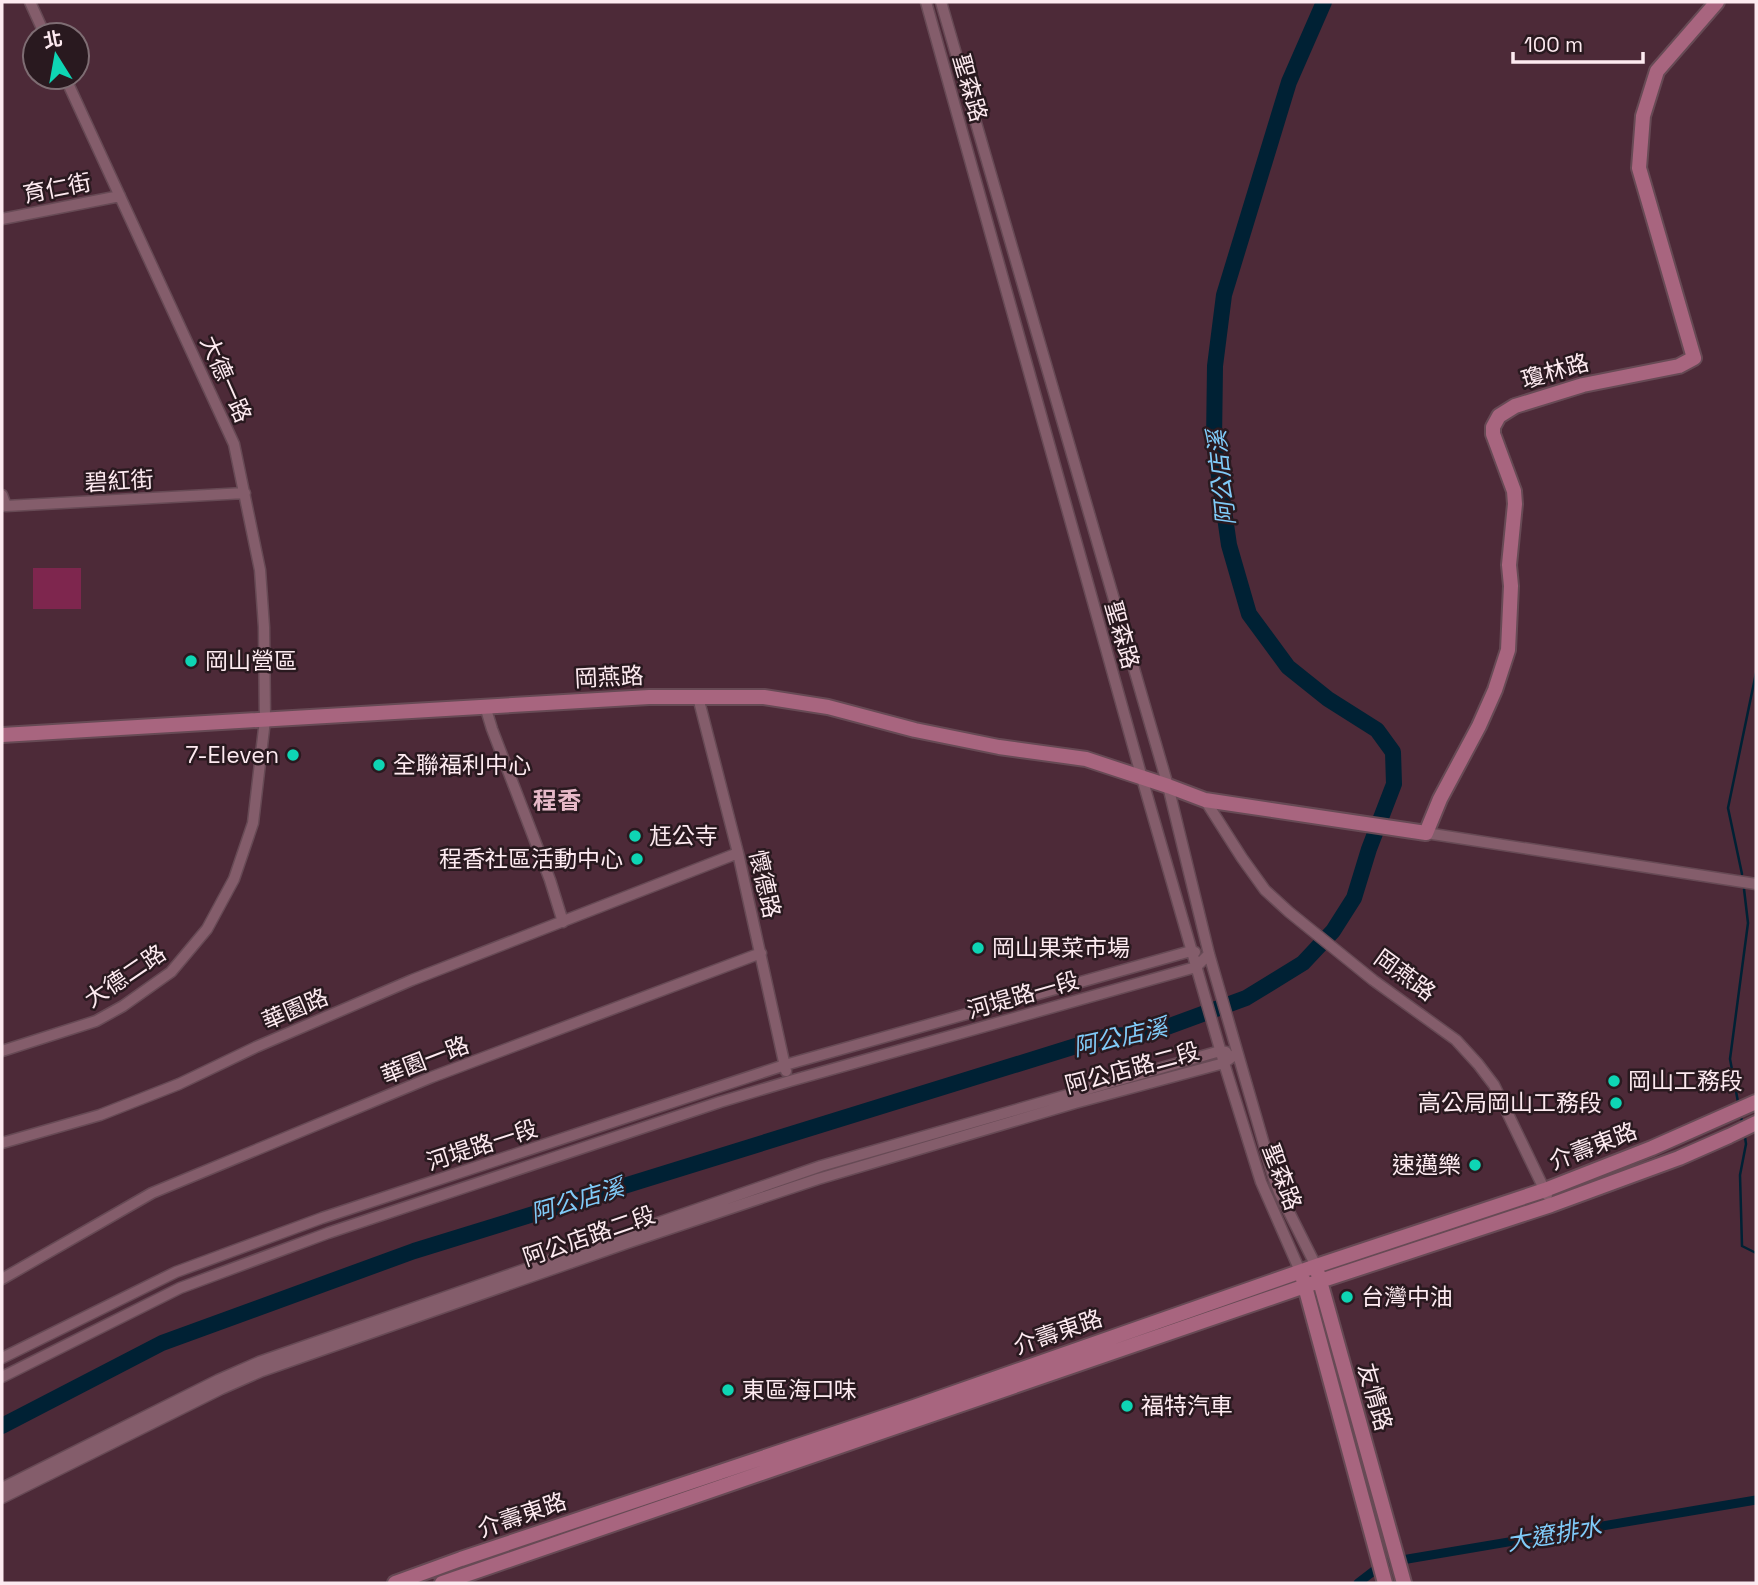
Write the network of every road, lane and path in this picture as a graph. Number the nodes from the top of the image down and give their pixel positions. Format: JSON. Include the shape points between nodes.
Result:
{"nodes":[{"id":1,"x":30,"y":2,"type":"edge"},
{"id":2,"x":926,"y":2,"type":"edge"},
{"id":3,"x":942,"y":2,"type":"edge"},
{"id":4,"x":1717,"y":2,"type":"edge"},
{"id":5,"x":39,"y":21,"type":"edge"},
{"id":6,"x":71,"y":91,"type":"edge"},
{"id":7,"x":120,"y":196,"type":"junction"},
{"id":8,"x":2,"y":219,"type":"edge"},
{"id":9,"x":245,"y":493,"type":"junction"},
{"id":10,"x":2,"y":497,"type":"edge"},
{"id":11,"x":698,"y":697,"type":"junction"},
{"id":12,"x":485,"y":706,"type":"junction"},
{"id":13,"x":265,"y":720,"type":"junction"},
{"id":14,"x":2,"y":735,"type":"edge"},
{"id":15,"x":1142,"y":778,"type":"junction"},
{"id":16,"x":1168,"y":786,"type":"junction"},
{"id":17,"x":1205,"y":800,"type":"junction"},
{"id":18,"x":1426,"y":833,"type":"junction"},
{"id":19,"x":738,"y":853,"type":"junction"},
{"id":20,"x":1756,"y":884,"type":"edge"},
{"id":21,"x":563,"y":922,"type":"junction"},
{"id":22,"x":1191,"y":951,"type":"junction"},
{"id":23,"x":761,"y":953,"type":"junction"},
{"id":24,"x":1209,"y":954,"type":"junction"},
{"id":25,"x":1197,"y":971,"type":"junction"},
{"id":26,"x":1219,"y":1046,"type":"junction"},
{"id":27,"x":2,"y":1051,"type":"edge"},
{"id":28,"x":1237,"y":1053,"type":"junction"},
{"id":29,"x":1224,"y":1063,"type":"junction"},
{"id":30,"x":785,"y":1065,"type":"junction"},
{"id":31,"x":790,"y":1081,"type":"junction"},
{"id":32,"x":1756,"y":1102,"type":"edge"},
{"id":33,"x":1756,"y":1123,"type":"edge"},
{"id":34,"x":1672,"y":1139,"type":"junction"},
{"id":35,"x":2,"y":1143,"type":"edge"},
{"id":36,"x":1679,"y":1158,"type":"junction"},
{"id":37,"x":1545,"y":1189,"type":"junction"},
{"id":38,"x":1551,"y":1205,"type":"junction"},
{"id":39,"x":1316,"y":1265,"type":"junction"},
{"id":40,"x":1300,"y":1271,"type":"junction"},
{"id":41,"x":2,"y":1279,"type":"edge"},
{"id":42,"x":1312,"y":1284,"type":"junction"},
{"id":43,"x":2,"y":1358,"type":"edge"},
{"id":44,"x":2,"y":1377,"type":"edge"},
{"id":45,"x":2,"y":1488,"type":"edge"},
{"id":46,"x":2,"y":1498,"type":"edge"},
{"id":47,"x":461,"y":1559,"type":"junction"},
{"id":48,"x":467,"y":1574,"type":"junction"},
{"id":49,"x":1401,"y":1576,"type":"edge"},
{"id":50,"x":1384,"y":1580,"type":"edge"},
{"id":51,"x":395,"y":1583,"type":"edge"},
{"id":52,"x":442,"y":1583,"type":"edge"}],
"edges":[{"from":1,"to":5,"type":"street"},
{"from":2,"to":15,"type":"street","name":"聖森路"},
{"from":3,"to":16,"type":"street","name":"聖森路"},
{"from":4,"to":18,"type":"street","name":"瓊林路","via":[[1657,71],[1643,116],[1639,168],[1694,358],[1679,366],[1583,385],[1515,406],[1499,416],[1493,434],[1515,504],[1508,650],[1479,726]]},
{"from":6,"to":7,"type":"street","name":"大德一路"},
{"from":7,"to":8,"type":"street","name":"育仁街"},
{"from":7,"to":9,"type":"street","name":"大德一路","via":[[234,444]]},
{"from":9,"to":10,"type":"street","name":"碧紅街","via":[[6,506]]},
{"from":9,"to":13,"type":"street","name":"大德一路","via":[[260,570]]},
{"from":11,"to":12,"type":"street","name":"岡燕路"},
{"from":11,"to":15,"type":"street","name":"岡燕路","via":[[764,697],[828,706],[927,732],[1086,760]]},
{"from":11,"to":19,"type":"street","name":"懷德路"},
{"from":12,"to":13,"type":"street","name":"岡燕路"},
{"from":12,"to":21,"type":"street"},
{"from":13,"to":14,"type":"street","name":"岡燕路"},
{"from":13,"to":27,"type":"street","name":"大德二路","via":[[253,822],[234,879],[207,929],[171,972],[123,1006],[96,1021]]},
{"from":15,"to":16,"type":"street","name":"岡燕路"},
{"from":15,"to":22,"type":"street","name":"聖森路"},
{"from":16,"to":17,"type":"street","name":"岡燕路"},
{"from":16,"to":24,"type":"street","name":"聖森路"},
{"from":17,"to":18,"type":"street","name":"岡燕路"},
{"from":17,"to":37,"type":"street","name":"岡燕路","via":[[1265,890],[1373,980],[1456,1040],[1478,1064],[1494,1085]]},
{"from":18,"to":20,"type":"street"},
{"from":19,"to":21,"type":"street","name":"華園路"},
{"from":19,"to":23,"type":"street","name":"懷德路"},
{"from":21,"to":35,"type":"street","name":"華園路","via":[[398,986],[179,1084],[100,1115]]},
{"from":22,"to":24,"type":"street","name":"河堤路一段"},
{"from":22,"to":25,"type":"street","name":"聖森路"},
{"from":22,"to":30,"type":"street","name":"河堤路一段"},
{"from":23,"to":30,"type":"street","name":"懷德路"},
{"from":23,"to":41,"type":"street","name":"華園一路","via":[[432,1077],[152,1193]]},
{"from":24,"to":25,"type":"street","name":"河堤路一段"},
{"from":24,"to":28,"type":"street","name":"聖森路"},
{"from":25,"to":26,"type":"street","name":"聖森路"},
{"from":25,"to":31,"type":"street","name":"河堤路一段"},
{"from":26,"to":28,"type":"street","name":"阿公店路二段"},
{"from":26,"to":29,"type":"street","name":"聖森路"},
{"from":26,"to":45,"type":"street","name":"阿公店路二段","via":[[821,1166],[259,1362]]},
{"from":28,"to":29,"type":"street","name":"阿公店路二段"},
{"from":28,"to":39,"type":"street","name":"聖森路","via":[[1274,1179]]},
{"from":29,"to":40,"type":"street","name":"聖森路","via":[[1261,1182]]},
{"from":29,"to":46,"type":"street","name":"阿公店路二段","via":[[818,1179],[262,1371]]},
{"from":30,"to":31,"type":"street","name":"懷德路"},
{"from":30,"to":43,"type":"street","name":"河堤路一段","via":[[322,1218],[176,1272]]},
{"from":31,"to":44,"type":"street","name":"河堤路一段","via":[[328,1233],[193,1283]]},
{"from":32,"to":34,"type":"street","name":"介壽東路"},
{"from":33,"to":36,"type":"street","name":"介壽東路"},
{"from":34,"to":36,"type":"street"},
{"from":34,"to":37,"type":"street","name":"介壽東路"},
{"from":36,"to":38,"type":"street","name":"介壽東路"},
{"from":37,"to":38,"type":"street","name":"岡燕路"},
{"from":37,"to":39,"type":"street","name":"介壽東路"},
{"from":38,"to":42,"type":"street","name":"介壽東路"},
{"from":39,"to":40,"type":"street","name":"介壽東路"},
{"from":39,"to":42,"type":"street","name":"友情路"},
{"from":40,"to":42,"type":"street","name":"友情路"},
{"from":40,"to":47,"type":"street","name":"介壽東路"},
{"from":42,"to":48,"type":"street","name":"介壽東路"},
{"from":42,"to":49,"type":"street","name":"友情路"},
{"from":42,"to":50,"type":"street","name":"友情路"},
{"from":47,"to":48,"type":"street"},
{"from":47,"to":51,"type":"street","name":"介壽東路"},
{"from":48,"to":52,"type":"street","name":"介壽東路"}]}
